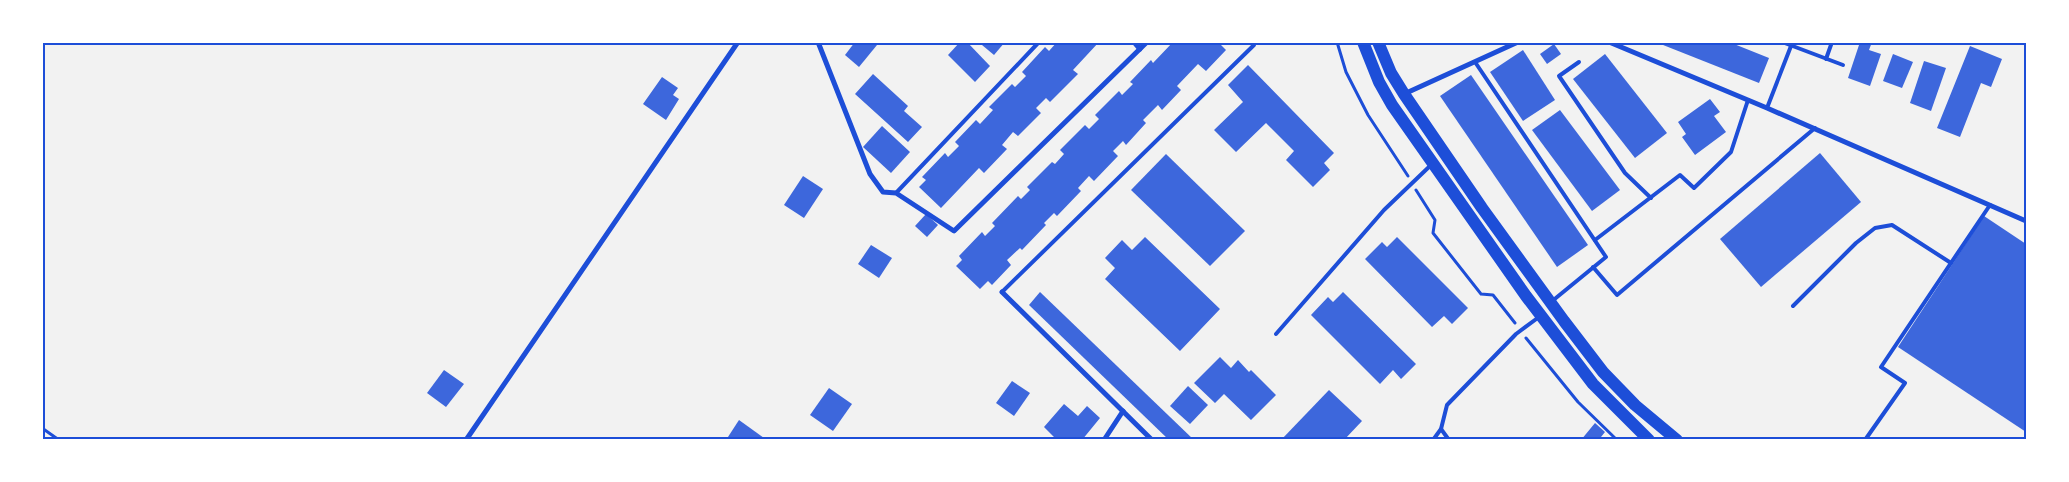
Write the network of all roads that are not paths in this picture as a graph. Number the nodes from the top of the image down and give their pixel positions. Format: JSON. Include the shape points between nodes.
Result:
{"nodes":[{"id":1,"x":738,"y":42,"type":"edge"},
{"id":2,"x":818,"y":42,"type":"edge"},
{"id":3,"x":1038,"y":42,"type":"edge"},
{"id":4,"x":1134,"y":42,"type":"edge"},
{"id":5,"x":1147,"y":42,"type":"edge"},
{"id":6,"x":1254,"y":42,"type":"edge"},
{"id":7,"x":1363,"y":42,"type":"edge"},
{"id":8,"x":1378,"y":42,"type":"edge"},
{"id":9,"x":1518,"y":42,"type":"edge"},
{"id":10,"x":1609,"y":42,"type":"edge"},
{"id":11,"x":1782,"y":42,"type":"edge"},
{"id":12,"x":1832,"y":42,"type":"edge"},
{"id":13,"x":1791,"y":46,"type":"junction"},
{"id":14,"x":1140,"y":49,"type":"junction"},
{"id":15,"x":1826,"y":59,"type":"junction"},
{"id":16,"x":1475,"y":62,"type":"junction"},
{"id":17,"x":1579,"y":62,"type":"dead end"},
{"id":18,"x":1843,"y":65,"type":"dead end"},
{"id":19,"x":1404,"y":94,"type":"junction"},
{"id":20,"x":1748,"y":100,"type":"junction"},
{"id":21,"x":1767,"y":108,"type":"junction"},
{"id":22,"x":1815,"y":128,"type":"junction"},
{"id":23,"x":1432,"y":164,"type":"junction"},
{"id":24,"x":896,"y":193,"type":"junction"},
{"id":25,"x":1650,"y":198,"type":"junction"},
{"id":26,"x":1990,"y":205,"type":"junction"},
{"id":27,"x":2026,"y":221,"type":"edge"},
{"id":28,"x":1595,"y":240,"type":"junction"},
{"id":29,"x":1951,"y":263,"type":"junction"},
{"id":30,"x":1593,"y":267,"type":"junction"},
{"id":31,"x":1002,"y":292,"type":"joint"},
{"id":32,"x":1550,"y":303,"type":"junction"},
{"id":33,"x":1793,"y":306,"type":"dead end"},
{"id":34,"x":1541,"y":316,"type":"junction"},
{"id":35,"x":1276,"y":334,"type":"dead end"},
{"id":36,"x":1123,"y":411,"type":"junction"},
{"id":37,"x":1440,"y":429,"type":"junction"},
{"id":38,"x":466,"y":440,"type":"edge"},
{"id":39,"x":1104,"y":440,"type":"edge"},
{"id":40,"x":1152,"y":440,"type":"edge"},
{"id":41,"x":1433,"y":440,"type":"edge"},
{"id":42,"x":1450,"y":440,"type":"edge"},
{"id":43,"x":1649,"y":440,"type":"edge"},
{"id":44,"x":1677,"y":440,"type":"edge"},
{"id":45,"x":1865,"y":440,"type":"edge"}],
"edges":[{"from":1,"to":38,"type":"street"},
{"from":2,"to":24,"type":"street","via":[[870,174],[883,192]]},
{"from":3,"to":24,"type":"lane"},
{"from":4,"to":14,"type":"street"},
{"from":5,"to":14,"type":"street"},
{"from":6,"to":31,"type":"lane"},
{"from":7,"to":23,"type":"main road","via":[[1384,90]]},
{"from":8,"to":19,"type":"main road"},
{"from":9,"to":16,"type":"street"},
{"from":10,"to":20,"type":"street"},
{"from":11,"to":13,"type":"lane"},
{"from":12,"to":15,"type":"lane"},
{"from":13,"to":15,"type":"lane"},
{"from":13,"to":21,"type":"lane"},
{"from":14,"to":24,"type":"street","via":[[954,231]]},
{"from":15,"to":18,"type":"lane"},
{"from":16,"to":19,"type":"street"},
{"from":16,"to":28,"type":"lane"},
{"from":17,"to":25,"type":"lane","via":[[1559,76],[1625,173]]},
{"from":19,"to":32,"type":"main road"},
{"from":20,"to":21,"type":"street"},
{"from":20,"to":25,"type":"lane","via":[[1731,152],[1694,188],[1680,175]]},
{"from":21,"to":22,"type":"street"},
{"from":22,"to":26,"type":"street"},
{"from":22,"to":30,"type":"lane","via":[[1617,295]]},
{"from":23,"to":34,"type":"main road"},
{"from":23,"to":35,"type":"lane","via":[[1384,210]]},
{"from":25,"to":28,"type":"lane"},
{"from":26,"to":27,"type":"street"},
{"from":26,"to":29,"type":"lane"},
{"from":28,"to":30,"type":"lane","via":[[1606,257]]},
{"from":29,"to":33,"type":"lane","via":[[1892,225],[1875,228]]},
{"from":29,"to":45,"type":"lane","via":[[1881,367],[1905,383]]},
{"from":30,"to":32,"type":"lane"},
{"from":31,"to":36,"type":"street"},
{"from":32,"to":44,"type":"main road","via":[[1603,372],[1635,405]]},
{"from":34,"to":37,"type":"lane","via":[[1521,330],[1448,405]]},
{"from":34,"to":43,"type":"main road","via":[[1593,384]]},
{"from":36,"to":39,"type":"street"},
{"from":36,"to":40,"type":"street"},
{"from":37,"to":41,"type":"lane"},
{"from":37,"to":42,"type":"lane"}]}
